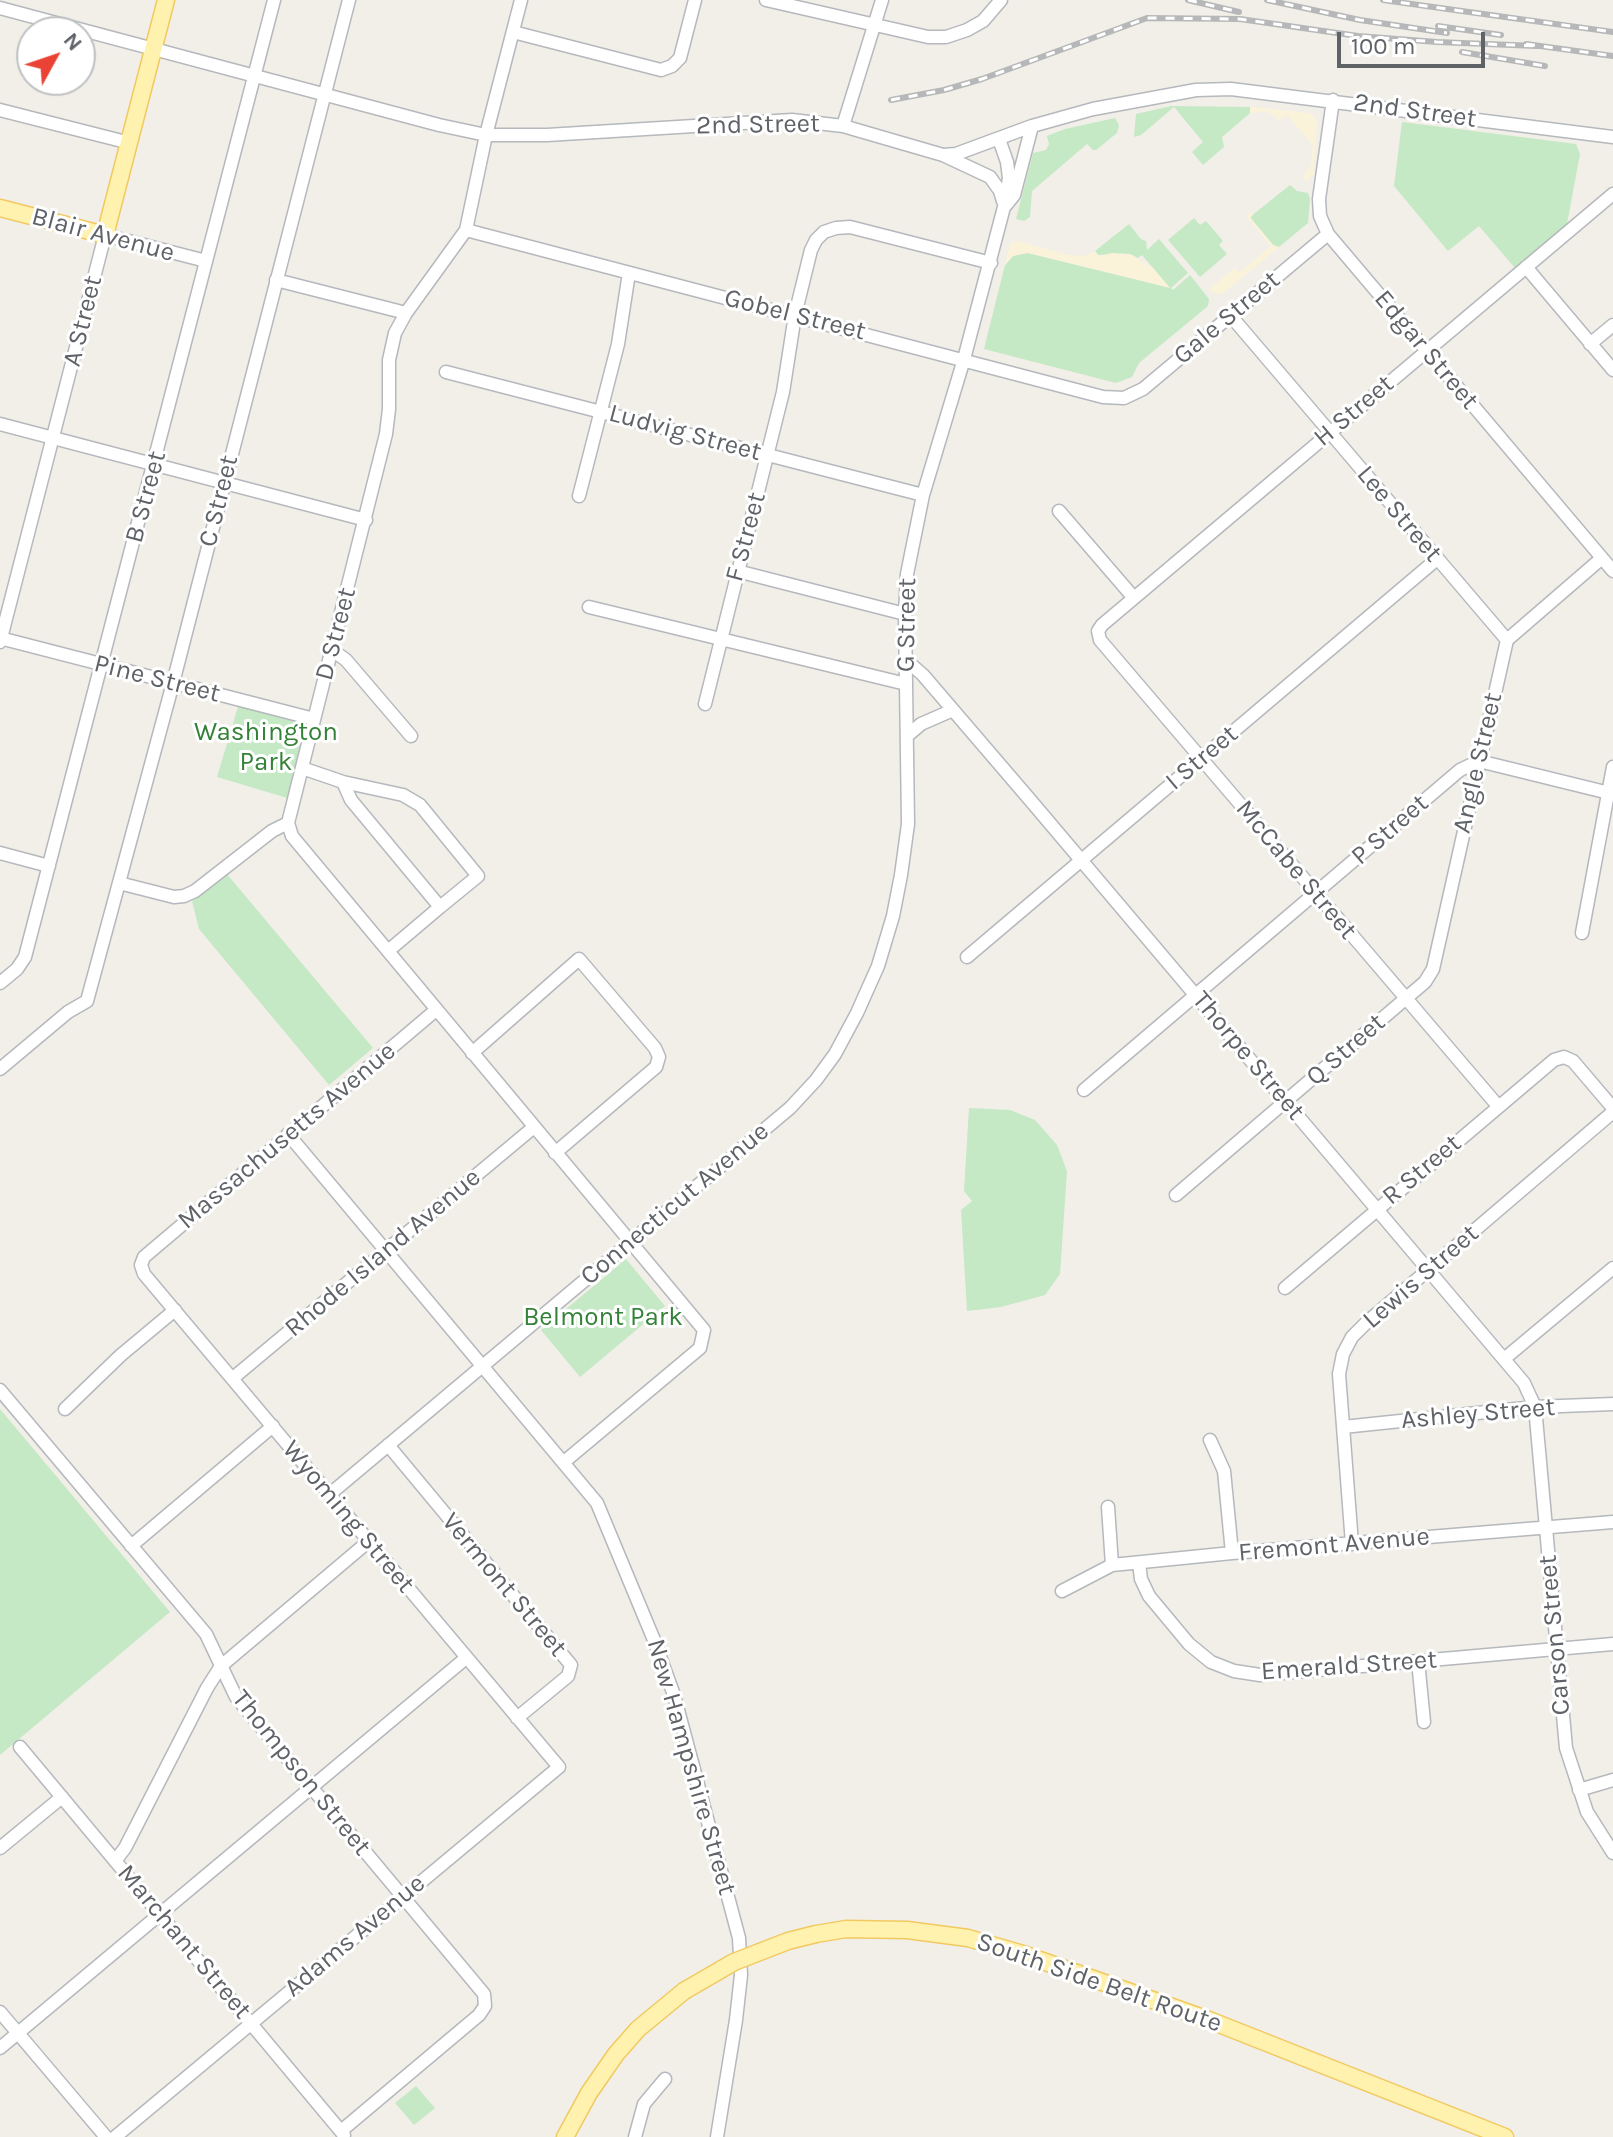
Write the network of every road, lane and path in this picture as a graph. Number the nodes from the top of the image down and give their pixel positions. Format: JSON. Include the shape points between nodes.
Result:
{"nodes":[{"id":1,"x":166,"y":0,"type":"edge"},
{"id":2,"x":274,"y":0,"type":"edge"},
{"id":3,"x":349,"y":0,"type":"edge"},
{"id":4,"x":521,"y":0,"type":"edge"},
{"id":5,"x":695,"y":0,"type":"edge"},
{"id":6,"x":766,"y":0,"type":"edge"},
{"id":7,"x":882,"y":0,"type":"edge"},
{"id":8,"x":1001,"y":0,"type":"edge"},
{"id":9,"x":0,"y":8,"type":"edge"},
{"id":10,"x":875,"y":27,"type":"junction"},
{"id":11,"x":513,"y":32,"type":"junction"},
{"id":12,"x":155,"y":47,"type":"junction"},
{"id":13,"x":254,"y":75,"type":"junction"},
{"id":14,"x":326,"y":93,"type":"junction"},
{"id":15,"x":1333,"y":100,"type":"junction"},
{"id":16,"x":0,"y":110,"type":"edge"},
{"id":17,"x":843,"y":126,"type":"junction"},
{"id":18,"x":1032,"y":126,"type":"junction"},
{"id":19,"x":486,"y":135,"type":"junction"},
{"id":20,"x":1613,"y":137,"type":"edge"},
{"id":21,"x":999,"y":139,"type":"junction"},
{"id":22,"x":130,"y":143,"type":"junction"},
{"id":23,"x":943,"y":155,"type":"junction"},
{"id":24,"x":1613,"y":194,"type":"edge"},
{"id":25,"x":1004,"y":207,"type":"junction"},
{"id":26,"x":0,"y":208,"type":"edge"},
{"id":27,"x":466,"y":230,"type":"junction"},
{"id":28,"x":1328,"y":234,"type":"junction"},
{"id":29,"x":105,"y":235,"type":"junction"},
{"id":30,"x":206,"y":261,"type":"junction"},
{"id":31,"x":991,"y":263,"type":"junction"},
{"id":32,"x":1526,"y":267,"type":"junction"},
{"id":33,"x":629,"y":273,"type":"junction"},
{"id":34,"x":276,"y":280,"type":"junction"},
{"id":35,"x":406,"y":313,"type":"junction"},
{"id":36,"x":795,"y":315,"type":"junction"},
{"id":37,"x":1230,"y":315,"type":"junction"},
{"id":38,"x":1613,"y":325,"type":"edge"},
{"id":39,"x":1590,"y":344,"type":"junction"},
{"id":40,"x":1426,"y":351,"type":"junction"},
{"id":41,"x":964,"y":359,"type":"junction"},
{"id":42,"x":1613,"y":370,"type":"edge"},
{"id":43,"x":446,"y":372,"type":"dead end"},
{"id":44,"x":1124,"y":398,"type":"joint"},
{"id":45,"x":601,"y":411,"type":"junction"},
{"id":46,"x":0,"y":424,"type":"edge"},
{"id":47,"x":1330,"y":432,"type":"junction"},
{"id":48,"x":54,"y":438,"type":"junction"},
{"id":49,"x":768,"y":455,"type":"junction"},
{"id":50,"x":154,"y":464,"type":"junction"},
{"id":51,"x":224,"y":482,"type":"junction"},
{"id":52,"x":923,"y":495,"type":"junction"},
{"id":53,"x":579,"y":496,"type":"dead end"},
{"id":54,"x":1059,"y":511,"type":"dead end"},
{"id":55,"x":366,"y":520,"type":"junction"},
{"id":56,"x":1602,"y":558,"type":"junction"},
{"id":57,"x":1437,"y":559,"type":"junction"},
{"id":58,"x":737,"y":571,"type":"junction"},
{"id":59,"x":1613,"y":571,"type":"edge"},
{"id":60,"x":1134,"y":598,"type":"junction"},
{"id":61,"x":589,"y":607,"type":"dead end"},
{"id":62,"x":905,"y":614,"type":"junction"},
{"id":63,"x":1098,"y":631,"type":"joint"},
{"id":64,"x":721,"y":637,"type":"junction"},
{"id":65,"x":0,"y":640,"type":"edge"},
{"id":66,"x":1507,"y":640,"type":"junction"},
{"id":67,"x":332,"y":650,"type":"junction"},
{"id":68,"x":906,"y":660,"type":"junction"},
{"id":69,"x":102,"y":665,"type":"junction"},
{"id":70,"x":173,"y":683,"type":"junction"},
{"id":71,"x":906,"y":684,"type":"junction"},
{"id":72,"x":705,"y":704,"type":"dead end"},
{"id":73,"x":953,"y":710,"type":"junction"},
{"id":74,"x":314,"y":719,"type":"junction"},
{"id":75,"x":411,"y":736,"type":"dead end"},
{"id":76,"x":907,"y":736,"type":"junction"},
{"id":77,"x":1201,"y":758,"type":"junction"},
{"id":78,"x":1479,"y":761,"type":"junction"},
{"id":79,"x":1613,"y":767,"type":"edge"},
{"id":80,"x":302,"y":768,"type":"junction"},
{"id":81,"x":343,"y":782,"type":"junction"},
{"id":82,"x":1610,"y":792,"type":"edge"},
{"id":83,"x":288,"y":823,"type":"junction"},
{"id":84,"x":0,"y":853,"type":"edge"},
{"id":85,"x":1081,"y":860,"type":"junction"},
{"id":86,"x":49,"y":866,"type":"junction"},
{"id":87,"x":119,"y":883,"type":"junction"},
{"id":88,"x":1315,"y":893,"type":"junction"},
{"id":89,"x":440,"y":907,"type":"junction"},
{"id":90,"x":1582,"y":933,"type":"dead end"},
{"id":91,"x":388,"y":951,"type":"junction"},
{"id":92,"x":967,"y":957,"type":"dead end"},
{"id":93,"x":0,"y":983,"type":"edge"},
{"id":94,"x":1196,"y":994,"type":"junction"},
{"id":95,"x":1406,"y":999,"type":"junction"},
{"id":96,"x":436,"y":1010,"type":"junction"},
{"id":97,"x":472,"y":1053,"type":"junction"},
{"id":98,"x":0,"y":1069,"type":"edge"},
{"id":99,"x":1084,"y":1090,"type":"dead end"},
{"id":100,"x":799,"y":1099,"type":"joint"},
{"id":101,"x":1287,"y":1101,"type":"junction"},
{"id":102,"x":1498,"y":1106,"type":"junction"},
{"id":103,"x":1613,"y":1110,"type":"edge"},
{"id":104,"x":534,"y":1127,"type":"junction"},
{"id":105,"x":288,"y":1134,"type":"junction"},
{"id":106,"x":555,"y":1153,"type":"junction"},
{"id":107,"x":1176,"y":1195,"type":"dead end"},
{"id":108,"x":1376,"y":1209,"type":"junction"},
{"id":109,"x":630,"y":1242,"type":"junction"},
{"id":110,"x":386,"y":1250,"type":"junction"},
{"id":111,"x":141,"y":1265,"type":"joint"},
{"id":112,"x":1613,"y":1268,"type":"edge"},
{"id":113,"x":1428,"y":1270,"type":"junction"},
{"id":114,"x":1285,"y":1288,"type":"dead end"},
{"id":115,"x":175,"y":1310,"type":"junction"},
{"id":116,"x":1504,"y":1359,"type":"junction"},
{"id":117,"x":482,"y":1366,"type":"junction"},
{"id":118,"x":233,"y":1378,"type":"junction"},
{"id":119,"x":0,"y":1390,"type":"edge"},
{"id":120,"x":1613,"y":1404,"type":"edge"},
{"id":121,"x":1535,"y":1407,"type":"junction"},
{"id":122,"x":65,"y":1409,"type":"dead end"},
{"id":123,"x":273,"y":1426,"type":"junction"},
{"id":124,"x":1343,"y":1427,"type":"junction"},
{"id":125,"x":1210,"y":1440,"type":"dead end"},
{"id":126,"x":388,"y":1445,"type":"junction"},
{"id":127,"x":564,"y":1462,"type":"junction"},
{"id":128,"x":330,"y":1494,"type":"junction"},
{"id":129,"x":1108,"y":1507,"type":"dead end"},
{"id":130,"x":1613,"y":1522,"type":"edge"},
{"id":131,"x":1545,"y":1527,"type":"junction"},
{"id":132,"x":369,"y":1541,"type":"junction"},
{"id":133,"x":1352,"y":1544,"type":"junction"},
{"id":134,"x":131,"y":1546,"type":"junction"},
{"id":135,"x":1232,"y":1553,"type":"junction"},
{"id":136,"x":1139,"y":1563,"type":"junction"},
{"id":137,"x":1112,"y":1565,"type":"junction"},
{"id":138,"x":1062,"y":1591,"type":"dead end"},
{"id":139,"x":1613,"y":1644,"type":"edge"},
{"id":140,"x":1556,"y":1649,"type":"junction"},
{"id":141,"x":466,"y":1658,"type":"junction"},
{"id":142,"x":1418,"y":1661,"type":"junction"},
{"id":143,"x":221,"y":1666,"type":"junction"},
{"id":144,"x":517,"y":1718,"type":"junction"},
{"id":145,"x":1424,"y":1722,"type":"dead end"},
{"id":146,"x":20,"y":1747,"type":"dead end"},
{"id":147,"x":559,"y":1767,"type":"joint"},
{"id":148,"x":1613,"y":1780,"type":"edge"},
{"id":149,"x":311,"y":1787,"type":"junction"},
{"id":150,"x":1579,"y":1790,"type":"junction"},
{"id":151,"x":62,"y":1797,"type":"junction"},
{"id":152,"x":0,"y":1848,"type":"edge"},
{"id":153,"x":1613,"y":1853,"type":"edge"},
{"id":154,"x":115,"y":1861,"type":"junction"},
{"id":155,"x":402,"y":1897,"type":"junction"},
{"id":156,"x":160,"y":1914,"type":"junction"},
{"id":157,"x":0,"y":2012,"type":"edge"},
{"id":158,"x":252,"y":2023,"type":"junction"},
{"id":159,"x":17,"y":2033,"type":"junction"},
{"id":160,"x":0,"y":2048,"type":"edge"},
{"id":161,"x":665,"y":2079,"type":"dead end"},
{"id":162,"x":344,"y":2134,"type":"edge"},
{"id":163,"x":106,"y":2137,"type":"edge"},
{"id":164,"x":115,"y":2137,"type":"edge"},
{"id":165,"x":565,"y":2137,"type":"edge"},
{"id":166,"x":635,"y":2137,"type":"edge"},
{"id":167,"x":717,"y":2137,"type":"edge"},
{"id":168,"x":1505,"y":2137,"type":"edge"}],
"edges":[{"from":1,"to":12,"type":"main road","name":"A Street"},
{"from":2,"to":13,"type":"street","name":"B Street"},
{"from":3,"to":14,"type":"street","name":"C Street"},
{"from":4,"to":11,"type":"street","name":"D Street"},
{"from":5,"to":11,"type":"street","via":[[680,58],[661,70]]},
{"from":6,"to":10,"type":"street"},
{"from":7,"to":10,"type":"street"},
{"from":8,"to":10,"type":"street","via":[[983,21],[946,37]]},
{"from":9,"to":12,"type":"street","name":"2nd Street"},
{"from":10,"to":17,"type":"street"},
{"from":11,"to":19,"type":"street","name":"D Street"},
{"from":12,"to":13,"type":"street","name":"2nd Street"},
{"from":12,"to":22,"type":"main road","name":"A Street"},
{"from":13,"to":14,"type":"street","name":"2nd Street"},
{"from":13,"to":30,"type":"street","name":"B Street"},
{"from":14,"to":19,"type":"street","name":"2nd Street"},
{"from":14,"to":34,"type":"street","name":"C Street"},
{"from":15,"to":18,"type":"street","name":"2nd Street","via":[[1196,90]]},
{"from":15,"to":20,"type":"street","name":"2nd Street"},
{"from":15,"to":28,"type":"street","name":"Edgar Street","via":[[1319,199]]},
{"from":16,"to":22,"type":"street"},
{"from":17,"to":19,"type":"street","name":"2nd Street","via":[[792,120]]},
{"from":17,"to":23,"type":"street","name":"2nd Street"},
{"from":18,"to":21,"type":"street","name":"2nd Street"},
{"from":18,"to":25,"type":"street","via":[[1014,195]]},
{"from":19,"to":27,"type":"street","name":"D Street"},
{"from":21,"to":23,"type":"street","name":"2nd Street"},
{"from":21,"to":25,"type":"street","name":"G Street","via":[[1009,178]]},
{"from":22,"to":29,"type":"main road","name":"A Street"},
{"from":23,"to":25,"type":"street","via":[[990,177]]},
{"from":24,"to":32,"type":"street","name":"H Street"},
{"from":25,"to":31,"type":"street","name":"G Street"},
{"from":26,"to":29,"type":"main road","name":"Blair Avenue"},
{"from":27,"to":33,"type":"street","name":"Gobel Street"},
{"from":27,"to":35,"type":"street","name":"D Street"},
{"from":28,"to":37,"type":"street","name":"Gale Street"},
{"from":28,"to":40,"type":"street","name":"Edgar Street"},
{"from":29,"to":30,"type":"street","name":"Blair Avenue"},
{"from":29,"to":48,"type":"street","name":"A Street"},
{"from":30,"to":50,"type":"street","name":"B Street"},
{"from":31,"to":36,"type":"street","name":"F Street","via":[[850,227],[836,228],[824,232],[811,250]]},
{"from":31,"to":41,"type":"street","name":"G Street"},
{"from":32,"to":39,"type":"street"},
{"from":32,"to":40,"type":"street","name":"H Street"},
{"from":33,"to":36,"type":"street","name":"Gobel Street"},
{"from":33,"to":45,"type":"street"},
{"from":34,"to":35,"type":"street"},
{"from":34,"to":51,"type":"street","name":"C Street"},
{"from":35,"to":55,"type":"street","name":"D Street","via":[[389,360],[386,434]]},
{"from":36,"to":41,"type":"street","name":"Gobel Street"},
{"from":36,"to":49,"type":"street","name":"F Street"},
{"from":37,"to":44,"type":"street","name":"Gale Street","via":[[1143,389]]},
{"from":37,"to":47,"type":"street","name":"Lee Street"},
{"from":38,"to":39,"type":"street"},
{"from":39,"to":42,"type":"street"},
{"from":40,"to":47,"type":"street","name":"H Street"},
{"from":40,"to":56,"type":"street","name":"Edgar Street"},
{"from":41,"to":44,"type":"street","name":"Gobel Street","via":[[1103,397]]},
{"from":41,"to":52,"type":"street","name":"G Street"},
{"from":43,"to":45,"type":"street","name":"Ludvig Street"},
{"from":45,"to":49,"type":"street","name":"Ludvig Street"},
{"from":45,"to":53,"type":"street"},
{"from":46,"to":48,"type":"street"},
{"from":47,"to":57,"type":"street","name":"Lee Street"},
{"from":47,"to":60,"type":"street","name":"H Street"},
{"from":48,"to":50,"type":"street"},
{"from":48,"to":65,"type":"street","name":"A Street"},
{"from":49,"to":52,"type":"street","name":"Ludvig Street"},
{"from":49,"to":58,"type":"street","name":"F Street"},
{"from":50,"to":51,"type":"street"},
{"from":50,"to":69,"type":"street","name":"B Street"},
{"from":51,"to":55,"type":"street"},
{"from":51,"to":70,"type":"street","name":"C Street"},
{"from":52,"to":62,"type":"street","name":"G Street","via":[[911,547]]},
{"from":54,"to":60,"type":"street"},
{"from":55,"to":67,"type":"street","name":"D Street"},
{"from":56,"to":59,"type":"street","name":"Edgar Street"},
{"from":56,"to":66,"type":"street"},
{"from":57,"to":66,"type":"street","name":"Lee Street"},
{"from":57,"to":77,"type":"street","name":"I Street"},
{"from":58,"to":62,"type":"street"},
{"from":58,"to":64,"type":"street","name":"F Street"},
{"from":60,"to":63,"type":"street","name":"H Street"},
{"from":61,"to":64,"type":"street"},
{"from":62,"to":68,"type":"street","name":"G Street"},
{"from":63,"to":77,"type":"street","name":"McCabe Street","via":[[1100,640]]},
{"from":64,"to":71,"type":"street"},
{"from":64,"to":72,"type":"street","name":"F Street"},
{"from":65,"to":69,"type":"street","name":"Pine Street"},
{"from":66,"to":78,"type":"street","name":"Angle Street"},
{"from":67,"to":74,"type":"street","name":"D Street"},
{"from":67,"to":75,"type":"street"},
{"from":68,"to":71,"type":"street","name":"G Street"},
{"from":68,"to":73,"type":"street","name":"Thorpe Street"},
{"from":69,"to":70,"type":"street","name":"Pine Street"},
{"from":69,"to":86,"type":"street","name":"B Street"},
{"from":70,"to":74,"type":"street","name":"Pine Street"},
{"from":70,"to":87,"type":"street","name":"C Street"},
{"from":71,"to":76,"type":"street","name":"G Street"},
{"from":73,"to":76,"type":"street"},
{"from":73,"to":85,"type":"street","name":"Thorpe Street"},
{"from":74,"to":80,"type":"street","name":"D Street"},
{"from":76,"to":100,"type":"street","name":"G Street","via":[[908,824],[878,966],[835,1054]]},
{"from":77,"to":85,"type":"street","name":"I Street"},
{"from":77,"to":88,"type":"street","name":"McCabe Street"},
{"from":78,"to":82,"type":"street"},
{"from":78,"to":88,"type":"street","name":"P Street","via":[[1460,770]]},
{"from":78,"to":95,"type":"street","name":"Angle Street","via":[[1433,969]]},
{"from":79,"to":82,"type":"street"},
{"from":80,"to":81,"type":"street"},
{"from":80,"to":83,"type":"street","name":"D Street"},
{"from":81,"to":89,"type":"street","via":[[351,800]]},
{"from":81,"to":89,"type":"street","via":[[403,795],[420,805],[478,876]]},
{"from":82,"to":90,"type":"street"},
{"from":83,"to":87,"type":"street","via":[[184,896]]},
{"from":83,"to":91,"type":"street","via":[[292,836]]},
{"from":84,"to":86,"type":"street"},
{"from":85,"to":92,"type":"street","name":"I Street"},
{"from":85,"to":94,"type":"street","name":"Thorpe Street"},
{"from":86,"to":93,"type":"street","name":"B Street","via":[[25,957]]},
{"from":87,"to":98,"type":"street","name":"C Street","via":[[87,1001]]},
{"from":88,"to":94,"type":"street","name":"P Street"},
{"from":88,"to":95,"type":"street","name":"McCabe Street"},
{"from":89,"to":91,"type":"street"},
{"from":91,"to":96,"type":"street"},
{"from":94,"to":99,"type":"street","name":"P Street"},
{"from":94,"to":101,"type":"street","name":"Thorpe Street"},
{"from":95,"to":101,"type":"street","name":"Q Street"},
{"from":95,"to":102,"type":"street","name":"McCabe Street"},
{"from":96,"to":97,"type":"street"},
{"from":96,"to":105,"type":"street","name":"Massachusetts Avenue"},
{"from":97,"to":104,"type":"street"},
{"from":97,"to":106,"type":"street","via":[[579,959],[655,1048],[656,1067]]},
{"from":100,"to":109,"type":"street","name":"Connecticut Avenue"},
{"from":101,"to":107,"type":"street","name":"Q Street"},
{"from":101,"to":108,"type":"street","name":"Thorpe Street"},
{"from":102,"to":103,"type":"street","name":"R Street","via":[[1564,1057]]},
{"from":102,"to":108,"type":"street","name":"R Street"},
{"from":103,"to":113,"type":"street","name":"Lewis Street"},
{"from":104,"to":106,"type":"street"},
{"from":104,"to":110,"type":"street","name":"Rhode Island Avenue"},
{"from":105,"to":110,"type":"street","name":"New Hampshire Street"},
{"from":105,"to":111,"type":"street","name":"Massachusetts Avenue"},
{"from":106,"to":109,"type":"street"},
{"from":108,"to":113,"type":"street","name":"Thorpe Street"},
{"from":108,"to":114,"type":"street","name":"R Street"},
{"from":109,"to":117,"type":"street","name":"Connecticut Avenue"},
{"from":109,"to":127,"type":"street","via":[[704,1330],[704,1339],[700,1348]]},
{"from":110,"to":117,"type":"street","name":"New Hampshire Street"},
{"from":110,"to":118,"type":"street","name":"Rhode Island Avenue"},
{"from":111,"to":115,"type":"street","name":"Wyoming Street"},
{"from":112,"to":116,"type":"street"},
{"from":113,"to":116,"type":"street","name":"Thorpe Street"},
{"from":113,"to":124,"type":"street","name":"Lewis Street","via":[[1352,1337],[1339,1374]]},
{"from":115,"to":118,"type":"street","name":"Wyoming Street"},
{"from":115,"to":122,"type":"street"},
{"from":116,"to":121,"type":"street","name":"Thorpe Street"},
{"from":117,"to":126,"type":"street","name":"Connecticut Avenue"},
{"from":117,"to":127,"type":"street","name":"New Hampshire Street"},
{"from":118,"to":123,"type":"street","name":"Wyoming Street"},
{"from":119,"to":134,"type":"street","name":"Thompson Street"},
{"from":120,"to":121,"type":"street","name":"Ashley Street"},
{"from":121,"to":124,"type":"street","name":"Ashley Street"},
{"from":121,"to":131,"type":"street","name":"Carson Street"},
{"from":123,"to":128,"type":"street","name":"Wyoming Street"},
{"from":123,"to":134,"type":"street"},
{"from":124,"to":133,"type":"street","name":"Lewis Street"},
{"from":125,"to":135,"type":"street","via":[[1224,1471]]},
{"from":126,"to":128,"type":"street","name":"Connecticut Avenue"},
{"from":126,"to":144,"type":"street","name":"Vermont Street","via":[[571,1665],[568,1676]]},
{"from":127,"to":167,"type":"street","name":"New Hampshire Street","via":[[597,1503],[654,1640],[687,1739],[736,1922],[741,1975]]},
{"from":128,"to":132,"type":"street","name":"Wyoming Street"},
{"from":129,"to":137,"type":"street"},
{"from":130,"to":131,"type":"street","name":"Fremont Avenue"},
{"from":131,"to":133,"type":"street","name":"Fremont Avenue"},
{"from":131,"to":140,"type":"street","name":"Carson Street"},
{"from":132,"to":141,"type":"street","name":"Wyoming Street"},
{"from":132,"to":143,"type":"street"},
{"from":133,"to":135,"type":"street","name":"Fremont Avenue"},
{"from":134,"to":143,"type":"street","name":"Thompson Street","via":[[206,1634]]},
{"from":135,"to":136,"type":"street","name":"Fremont Avenue"},
{"from":136,"to":137,"type":"street","name":"Fremont Avenue"},
{"from":136,"to":142,"type":"street","name":"Emerald Street","via":[[1149,1596],[1189,1644],[1211,1662],[1234,1671],[1260,1675]]},
{"from":137,"to":138,"type":"street","name":"Fremont Avenue"},
{"from":139,"to":140,"type":"street","name":"Emerald Street"},
{"from":140,"to":142,"type":"street","name":"Emerald Street"},
{"from":140,"to":150,"type":"street","name":"Carson Street","via":[[1566,1748]]},
{"from":141,"to":144,"type":"street","name":"Wyoming Street"},
{"from":141,"to":149,"type":"street"},
{"from":142,"to":145,"type":"street"},
{"from":143,"to":149,"type":"street","name":"Thompson Street","via":[[236,1697]]},
{"from":143,"to":154,"type":"street"},
{"from":144,"to":147,"type":"street","name":"Wyoming Street"},
{"from":146,"to":151,"type":"street","name":"Marchant Street"},
{"from":147,"to":155,"type":"street","name":"Adams Avenue"},
{"from":148,"to":150,"type":"street"},
{"from":149,"to":155,"type":"street","name":"Thompson Street"},
{"from":149,"to":156,"type":"street"},
{"from":150,"to":153,"type":"street","name":"Carson Street"},
{"from":151,"to":152,"type":"street"},
{"from":151,"to":154,"type":"street","name":"Marchant Street"},
{"from":154,"to":156,"type":"street","name":"Marchant Street"},
{"from":155,"to":158,"type":"street","name":"Adams Avenue"},
{"from":155,"to":162,"type":"street","name":"Thompson Street","via":[[484,1994],[485,2006]]},
{"from":156,"to":158,"type":"street","name":"Marchant Street"},
{"from":156,"to":159,"type":"street"},
{"from":157,"to":159,"type":"street"},
{"from":158,"to":162,"type":"street","name":"Marchant Street"},
{"from":158,"to":164,"type":"street","name":"Adams Avenue"},
{"from":159,"to":160,"type":"street"},
{"from":159,"to":163,"type":"street"},
{"from":161,"to":166,"type":"street","via":[[644,2104]]},
{"from":165,"to":168,"type":"main road","name":"South Side Belt Route","bridge":true,"via":[[616,2054],[684,1991],[774,1946],[846,1929],[876,1929],[968,1938],[1084,1974]]}]}
